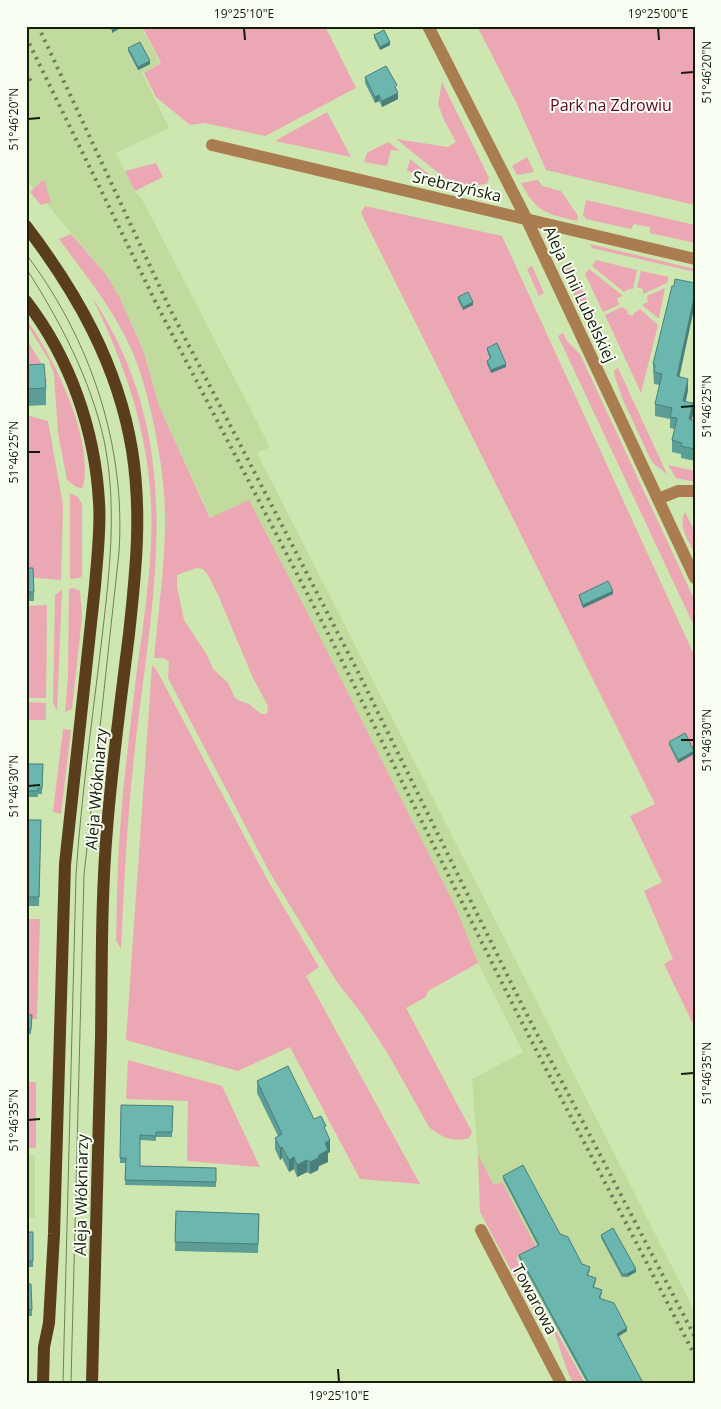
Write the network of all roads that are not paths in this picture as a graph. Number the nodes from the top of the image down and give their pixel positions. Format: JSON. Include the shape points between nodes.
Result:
{"nodes":[{"id":1,"x":428,"y":26,"type":"edge"},
{"id":2,"x":212,"y":145,"type":"dead end"},
{"id":3,"x":527,"y":220,"type":"junction"},
{"id":4,"x":26,"y":226,"type":"edge"},
{"id":5,"x":695,"y":259,"type":"edge"},
{"id":6,"x":26,"y":301,"type":"edge"},
{"id":7,"x":695,"y":491,"type":"edge"},
{"id":8,"x":658,"y":499,"type":"junction"},
{"id":9,"x":695,"y":578,"type":"edge"},
{"id":10,"x":481,"y":1230,"type":"dead end"},
{"id":11,"x":43,"y":1383,"type":"edge"},
{"id":12,"x":92,"y":1383,"type":"edge"},
{"id":13,"x":561,"y":1383,"type":"edge"}],
"edges":[{"from":1,"to":3,"type":"street","name":"Aleja Unii Lubelskiej"},
{"from":2,"to":3,"type":"street","name":"Srebrzyńska"},
{"from":3,"to":5,"type":"street","name":"Srebrzyńska"},
{"from":3,"to":8,"type":"street","name":"Aleja Unii Lubelskiej"},
{"from":4,"to":12,"type":"main road","name":"Aleja Włókniarzy","via":[[79,302],[106,359],[127,426],[138,509],[136,570],[106,843]]},
{"from":6,"to":11,"type":"main road","name":"Aleja Włókniarzy","via":[[55,345],[76,393],[92,445],[99,503],[95,586],[65,864],[54,1234]]},
{"from":7,"to":8,"type":"street","via":[[678,491]]},
{"from":8,"to":9,"type":"street","name":"Aleja Unii Lubelskiej"},
{"from":10,"to":13,"type":"street","name":"Towarowa"}]}
